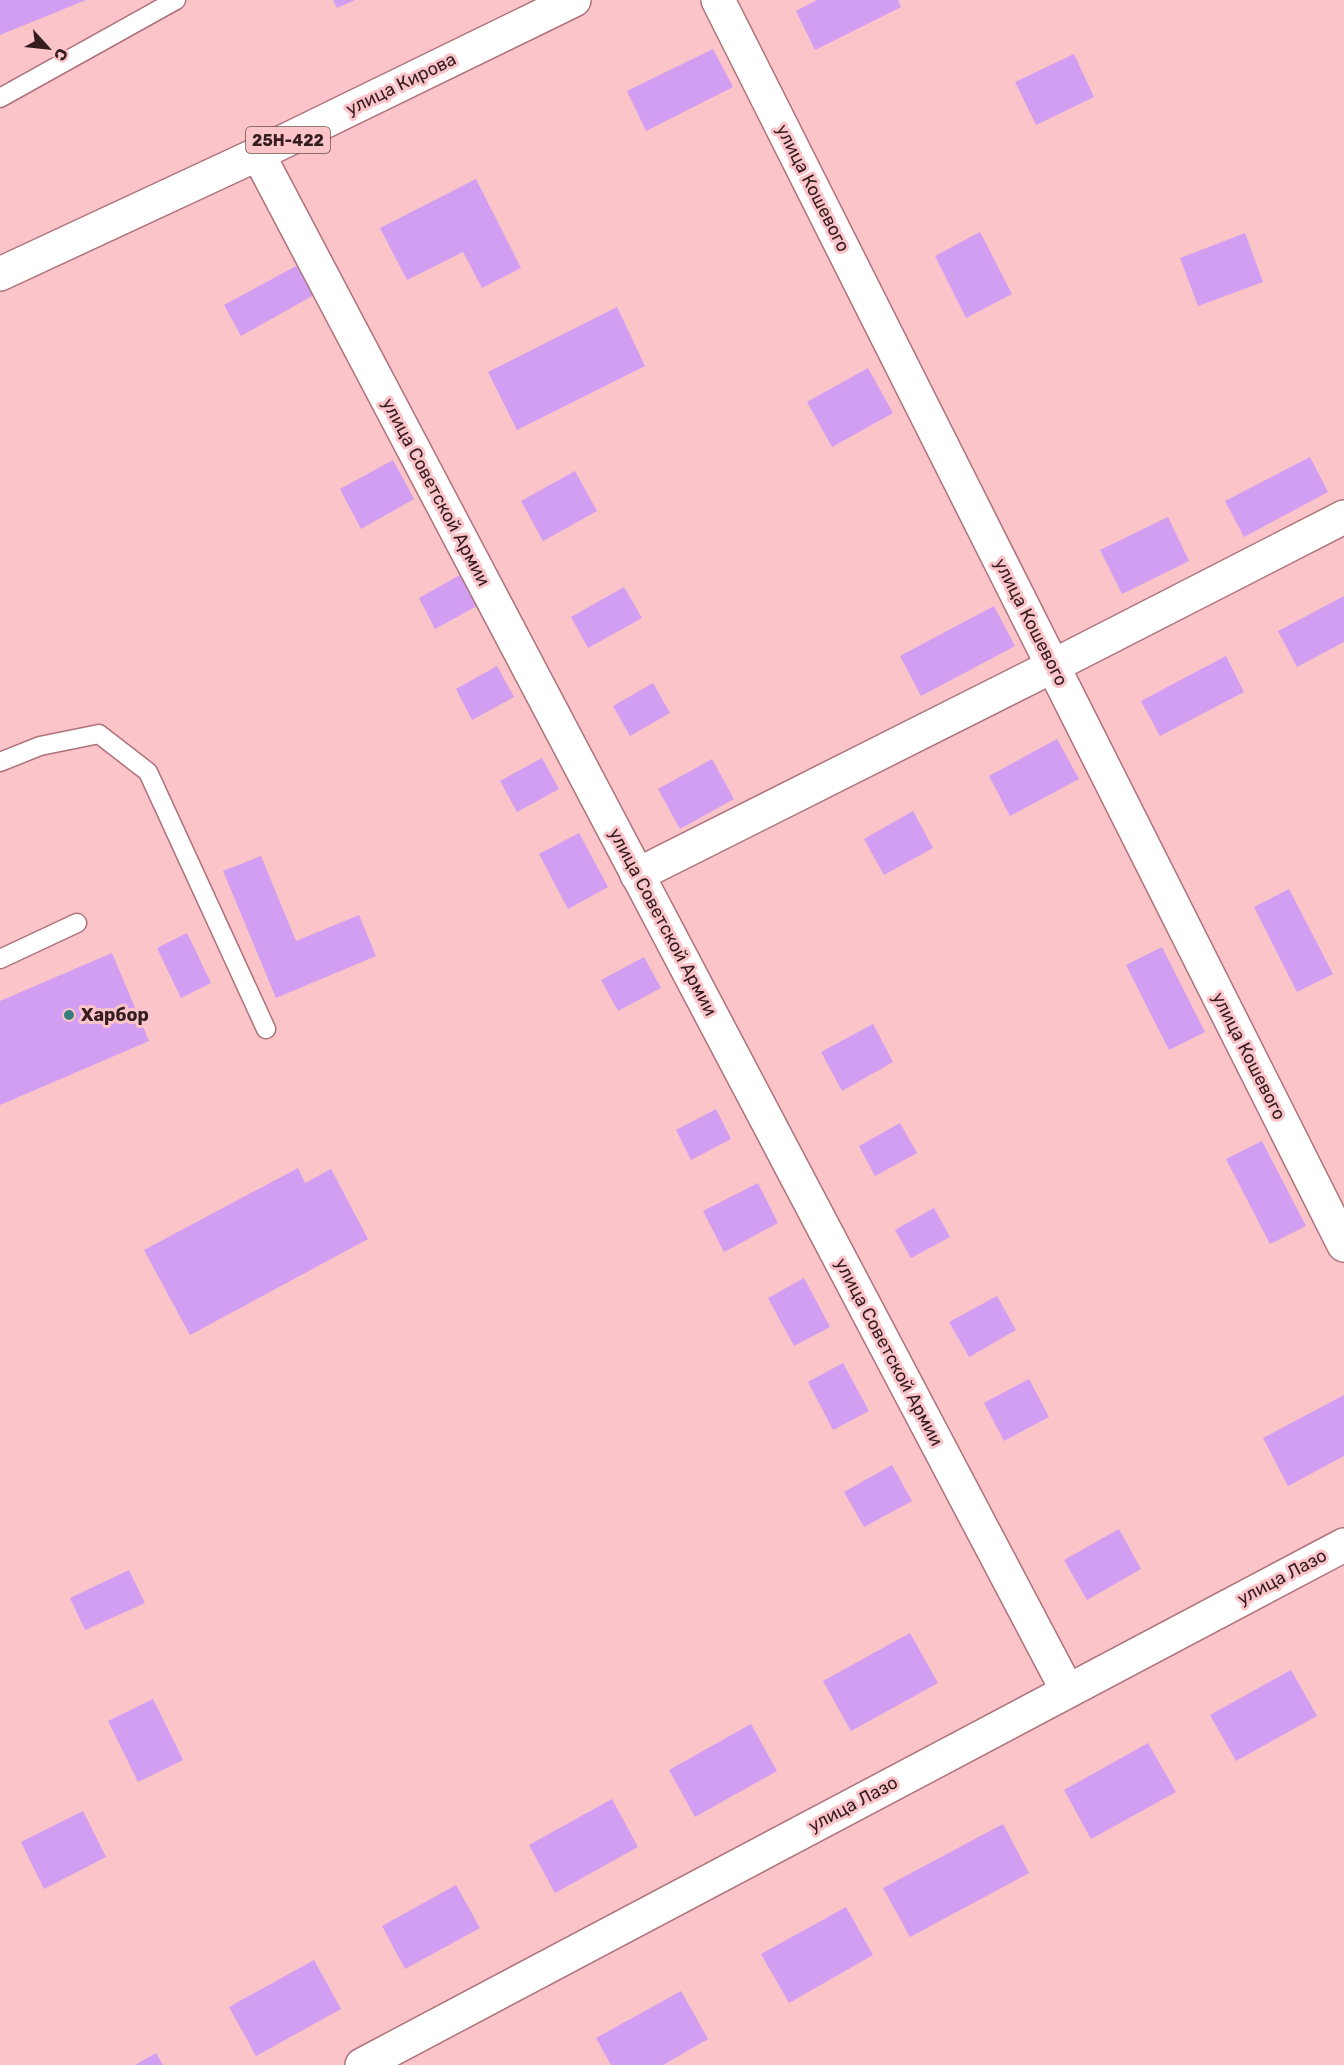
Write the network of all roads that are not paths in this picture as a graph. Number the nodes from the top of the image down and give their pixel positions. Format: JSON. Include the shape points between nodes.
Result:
{"nodes":[{"id":1,"x":176,"y":0,"type":"edge"},
{"id":2,"x":574,"y":0,"type":"edge"},
{"id":3,"x":718,"y":0,"type":"edge"},
{"id":4,"x":0,"y":98,"type":"edge"},
{"id":5,"x":258,"y":154,"type":"junction"},
{"id":6,"x":0,"y":274,"type":"edge"},
{"id":7,"x":1344,"y":517,"type":"edge"},
{"id":8,"x":1053,"y":666,"type":"junction"},
{"id":9,"x":0,"y":762,"type":"edge"},
{"id":10,"x":638,"y":875,"type":"junction"},
{"id":11,"x":77,"y":923,"type":"dead end"},
{"id":12,"x":0,"y":959,"type":"edge"},
{"id":13,"x":266,"y":1029,"type":"dead end"},
{"id":14,"x":1344,"y":1245,"type":"edge"},
{"id":15,"x":1344,"y":1545,"type":"edge"},
{"id":16,"x":1067,"y":1690,"type":"junction"},
{"id":17,"x":362,"y":2065,"type":"edge"}],
"edges":[{"from":1,"to":4,"type":"lane"},
{"from":2,"to":5,"type":"street","name":"улица Кирова","number":"25Н-422"},
{"from":3,"to":8,"type":"street","name":"улица Кошевого"},
{"from":5,"to":6,"type":"street","name":"улица Кирова","number":"25Н-422"},
{"from":5,"to":10,"type":"street","name":"улица Советской Армии"},
{"from":7,"to":8,"type":"street"},
{"from":8,"to":10,"type":"street"},
{"from":8,"to":14,"type":"street","name":"улица Кошевого"},
{"from":9,"to":13,"type":"lane","via":[[40,746],[99,734],[148,772]]},
{"from":10,"to":16,"type":"street","name":"улица Советской Армии"},
{"from":11,"to":12,"type":"lane"},
{"from":15,"to":16,"type":"street","name":"улица Лазо"},
{"from":16,"to":17,"type":"street","name":"улица Лазо"}]}
